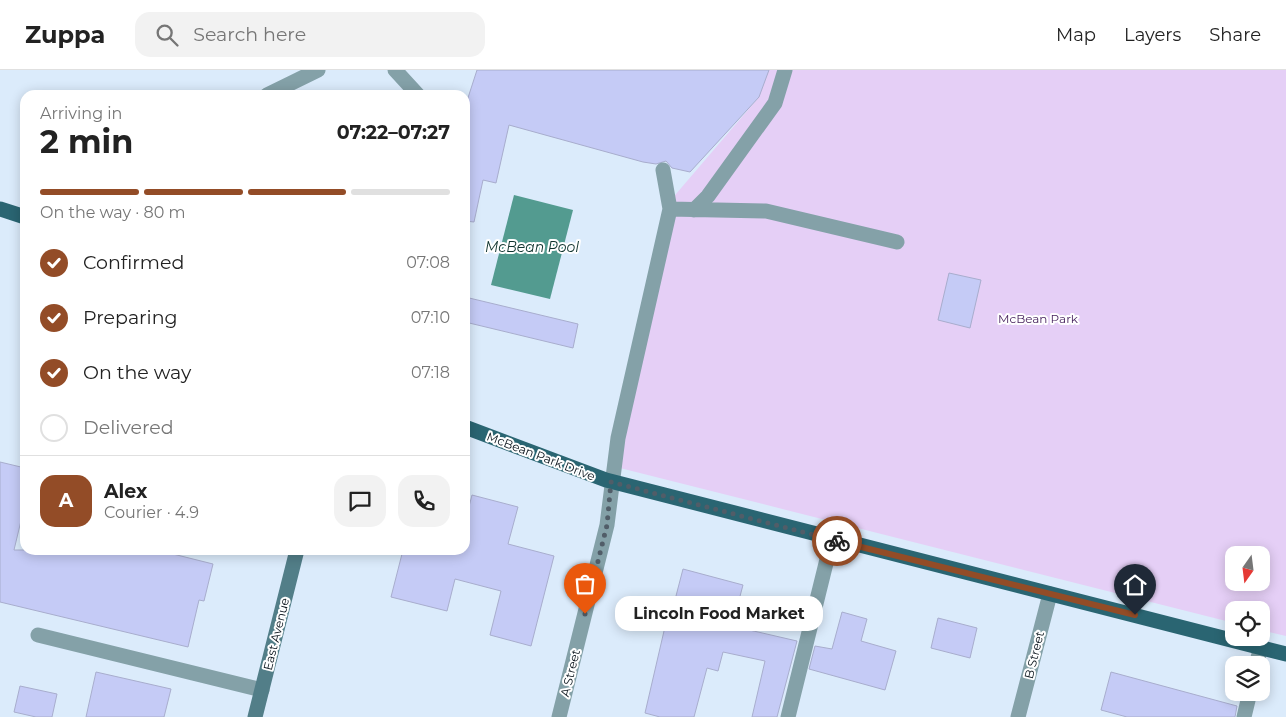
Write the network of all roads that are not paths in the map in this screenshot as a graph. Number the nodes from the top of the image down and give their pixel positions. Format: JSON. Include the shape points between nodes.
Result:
{"nodes":[{"id":1,"x":318,"y":70,"type":"edge"},
{"id":2,"x":395,"y":70,"type":"edge"},
{"id":3,"x":785,"y":70,"type":"edge"},
{"id":4,"x":278,"y":90,"type":"edge"},
{"id":5,"x":413,"y":90,"type":"edge"},
{"id":6,"x":663,"y":170,"type":"dead end"},
{"id":7,"x":670,"y":209,"type":"junction"},
{"id":8,"x":4,"y":210,"type":"edge"},
{"id":9,"x":694,"y":210,"type":"junction"},
{"id":10,"x":20,"y":215,"type":"edge"},
{"id":11,"x":897,"y":242,"type":"dead end"},
{"id":12,"x":470,"y":429,"type":"edge"},
{"id":13,"x":611,"y":482,"type":"junction"},
{"id":14,"x":832,"y":539,"type":"junction"},
{"id":15,"x":296,"y":555,"type":"edge"},
{"id":16,"x":1050,"y":594,"type":"junction"},
{"id":17,"x":38,"y":635,"type":"dead end"},
{"id":18,"x":1261,"y":647,"type":"junction"},
{"id":19,"x":1286,"y":654,"type":"edge"},
{"id":20,"x":1258,"y":656,"type":"edge"},
{"id":21,"x":262,"y":690,"type":"junction"},
{"id":22,"x":1248,"y":701,"type":"edge"},
{"id":23,"x":255,"y":717,"type":"edge"},
{"id":24,"x":560,"y":717,"type":"edge"},
{"id":25,"x":788,"y":717,"type":"edge"},
{"id":26,"x":1018,"y":717,"type":"edge"},
{"id":27,"x":1244,"y":717,"type":"edge"}],
"edges":[{"from":1,"to":4,"type":"street"},
{"from":2,"to":5,"type":"street"},
{"from":3,"to":9,"type":"street","via":[[775,103],[708,196]]},
{"from":6,"to":7,"type":"street"},
{"from":7,"to":9,"type":"street"},
{"from":7,"to":13,"type":"street","name":"A Street"},
{"from":8,"to":10,"type":"main road"},
{"from":9,"to":11,"type":"street","via":[[766,210]]},
{"from":12,"to":13,"type":"main road","name":"McBean Park Drive"},
{"from":13,"to":14,"type":"main road","name":"McBean Park Drive"},
{"from":13,"to":24,"type":"street","name":"A Street","via":[[607,525]]},
{"from":14,"to":16,"type":"main road","name":"McBean Park Drive"},
{"from":14,"to":25,"type":"street"},
{"from":15,"to":21,"type":"street","name":"East Avenue"},
{"from":16,"to":18,"type":"main road","name":"McBean Park Drive"},
{"from":16,"to":26,"type":"street","name":"B Street"},
{"from":17,"to":21,"type":"street"},
{"from":18,"to":19,"type":"main road","name":"McBean Park Drive"},
{"from":18,"to":20,"type":"street"},
{"from":21,"to":23,"type":"street","name":"East Avenue"},
{"from":22,"to":27,"type":"street"}]}
